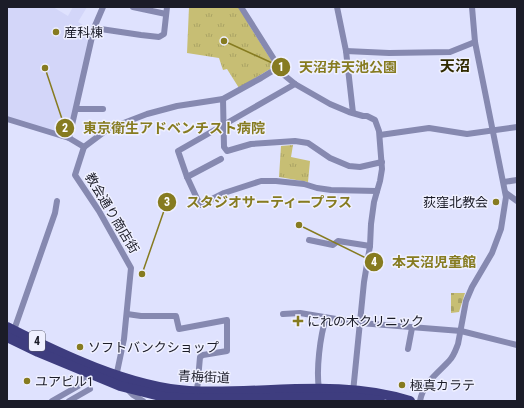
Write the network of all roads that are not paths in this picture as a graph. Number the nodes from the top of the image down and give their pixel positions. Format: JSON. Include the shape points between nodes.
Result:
{"nodes":[{"id":1,"x":103,"y":7,"type":"edge"},
{"id":2,"x":133,"y":7,"type":"edge"},
{"id":3,"x":167,"y":7,"type":"edge"},
{"id":4,"x":241,"y":7,"type":"edge"},
{"id":5,"x":337,"y":7,"type":"edge"},
{"id":6,"x":472,"y":7,"type":"edge"},
{"id":7,"x":166,"y":14,"type":"junction"},
{"id":8,"x":94,"y":28,"type":"junction"},
{"id":9,"x":475,"y":42,"type":"junction"},
{"id":10,"x":346,"y":51,"type":"junction"},
{"id":11,"x":279,"y":67,"type":"junction"},
{"id":12,"x":294,"y":84,"type":"junction"},
{"id":13,"x":223,"y":99,"type":"junction"},
{"id":14,"x":77,"y":109,"type":"junction"},
{"id":15,"x":103,"y":109,"type":"dead end"},
{"id":16,"x":353,"y":113,"type":"junction"},
{"id":17,"x":7,"y":119,"type":"edge"},
{"id":18,"x":223,"y":126,"type":"junction"},
{"id":19,"x":517,"y":127,"type":"edge"},
{"id":20,"x":493,"y":131,"type":"junction"},
{"id":21,"x":380,"y":135,"type":"junction"},
{"id":22,"x":69,"y":138,"type":"junction"},
{"id":23,"x":84,"y":152,"type":"junction"},
{"id":24,"x":221,"y":159,"type":"dead end"},
{"id":25,"x":382,"y":162,"type":"junction"},
{"id":26,"x":187,"y":177,"type":"junction"},
{"id":27,"x":517,"y":180,"type":"edge"},
{"id":28,"x":504,"y":182,"type":"junction"},
{"id":29,"x":377,"y":192,"type":"junction"},
{"id":30,"x":506,"y":193,"type":"junction"},
{"id":31,"x":57,"y":201,"type":"dead end"},
{"id":32,"x":517,"y":201,"type":"edge"},
{"id":33,"x":309,"y":240,"type":"dead end"},
{"id":34,"x":370,"y":246,"type":"junction"},
{"id":35,"x":127,"y":314,"type":"junction"},
{"id":36,"x":283,"y":314,"type":"dead end"},
{"id":37,"x":326,"y":318,"type":"junction"},
{"id":38,"x":360,"y":323,"type":"junction"},
{"id":39,"x":412,"y":328,"type":"junction"},
{"id":40,"x":9,"y":331,"type":"edge"},
{"id":41,"x":460,"y":331,"type":"junction"},
{"id":42,"x":517,"y":345,"type":"edge"},
{"id":43,"x":408,"y":349,"type":"dead end"},
{"id":44,"x":89,"y":374,"type":"junction"},
{"id":45,"x":116,"y":375,"type":"junction"},
{"id":46,"x":123,"y":386,"type":"junction"},
{"id":47,"x":90,"y":389,"type":"dead end"},
{"id":48,"x":319,"y":389,"type":"junction"},
{"id":49,"x":197,"y":391,"type":"junction"},
{"id":50,"x":352,"y":396,"type":"edge"},
{"id":51,"x":73,"y":400,"type":"edge"},
{"id":52,"x":52,"y":401,"type":"edge"},
{"id":53,"x":143,"y":401,"type":"edge"},
{"id":54,"x":380,"y":401,"type":"edge"},
{"id":55,"x":410,"y":401,"type":"edge"},
{"id":56,"x":420,"y":401,"type":"edge"}],
"edges":[{"from":1,"to":8,"type":"street"},
{"from":2,"to":7,"type":"street"},
{"from":3,"to":7,"type":"street"},
{"from":4,"to":11,"type":"street"},
{"from":5,"to":10,"type":"street"},
{"from":6,"to":9,"type":"street"},
{"from":7,"to":8,"type":"street","via":[[164,34],[159,37]]},
{"from":8,"to":14,"type":"street"},
{"from":9,"to":10,"type":"street","via":[[450,52]]},
{"from":9,"to":20,"type":"street"},
{"from":10,"to":16,"type":"street"},
{"from":11,"to":12,"type":"street"},
{"from":11,"to":13,"type":"street"},
{"from":12,"to":16,"type":"street","via":[[330,104]]},
{"from":12,"to":18,"type":"street"},
{"from":13,"to":18,"type":"street"},
{"from":13,"to":23,"type":"street","via":[[177,106],[147,114],[108,129]]},
{"from":14,"to":15,"type":"street"},
{"from":14,"to":22,"type":"street"},
{"from":16,"to":21,"type":"street","via":[[375,120]]},
{"from":17,"to":22,"type":"street"},
{"from":18,"to":25,"type":"street","via":[[224,147],[227,151],[251,144],[295,141],[308,143],[330,158],[349,166],[360,167]]},
{"from":18,"to":26,"type":"street","via":[[178,152]]},
{"from":19,"to":20,"type":"street"},
{"from":20,"to":21,"type":"street","via":[[467,134],[429,128]]},
{"from":20,"to":28,"type":"street"},
{"from":21,"to":25,"type":"street"},
{"from":22,"to":23,"type":"street"},
{"from":23,"to":35,"type":"street","name":"教会通り商店街","via":[[75,176],[131,268]]},
{"from":24,"to":26,"type":"street"},
{"from":25,"to":29,"type":"street"},
{"from":26,"to":29,"type":"street","via":[[200,205],[224,193],[262,181],[276,180],[331,190]]},
{"from":27,"to":28,"type":"street"},
{"from":28,"to":30,"type":"street"},
{"from":29,"to":34,"type":"street"},
{"from":30,"to":32,"type":"street"},
{"from":30,"to":41,"type":"street","via":[[501,229],[492,253],[466,301]]},
{"from":31,"to":40,"type":"street","via":[[55,213]]},
{"from":33,"to":34,"type":"street","via":[[333,245],[338,241]]},
{"from":34,"to":38,"type":"street"},
{"from":35,"to":45,"type":"street","name":"教会通り商店街"},
{"from":35,"to":49,"type":"street","via":[[176,316],[179,328],[227,320],[226,351],[200,357]]},
{"from":36,"to":37,"type":"street","via":[[300,313]]},
{"from":37,"to":38,"type":"street"},
{"from":37,"to":48,"type":"street","via":[[320,351]]},
{"from":38,"to":39,"type":"street"},
{"from":38,"to":50,"type":"street"},
{"from":39,"to":41,"type":"street"},
{"from":39,"to":43,"type":"street"},
{"from":40,"to":44,"type":"main road","name":"青梅街道","number":"4"},
{"from":40,"to":45,"type":"main road","name":"青梅街道","number":"4"},
{"from":41,"to":42,"type":"street"},
{"from":41,"to":56,"type":"street","via":[[452,357],[428,382]]},
{"from":44,"to":46,"type":"main road","name":"青梅街道","number":"4"},
{"from":44,"to":52,"type":"street","via":[[80,385]]},
{"from":45,"to":46,"type":"street","via":[[117,383]]},
{"from":45,"to":49,"type":"main road","name":"青梅街道","number":"4","via":[[165,388]]},
{"from":46,"to":50,"type":"main road","name":"青梅街道","number":"4","via":[[175,398]]},
{"from":46,"to":53,"type":"street"},
{"from":47,"to":51,"type":"street"},
{"from":48,"to":49,"type":"main road","name":"青梅街道","number":"4"},
{"from":48,"to":50,"type":"main road","name":"青梅街道","number":"4"},
{"from":50,"to":54,"type":"main road","name":"青梅街道","number":"4"},
{"from":50,"to":55,"type":"main road","name":"青梅街道","number":"4","via":[[393,396]]}]}
